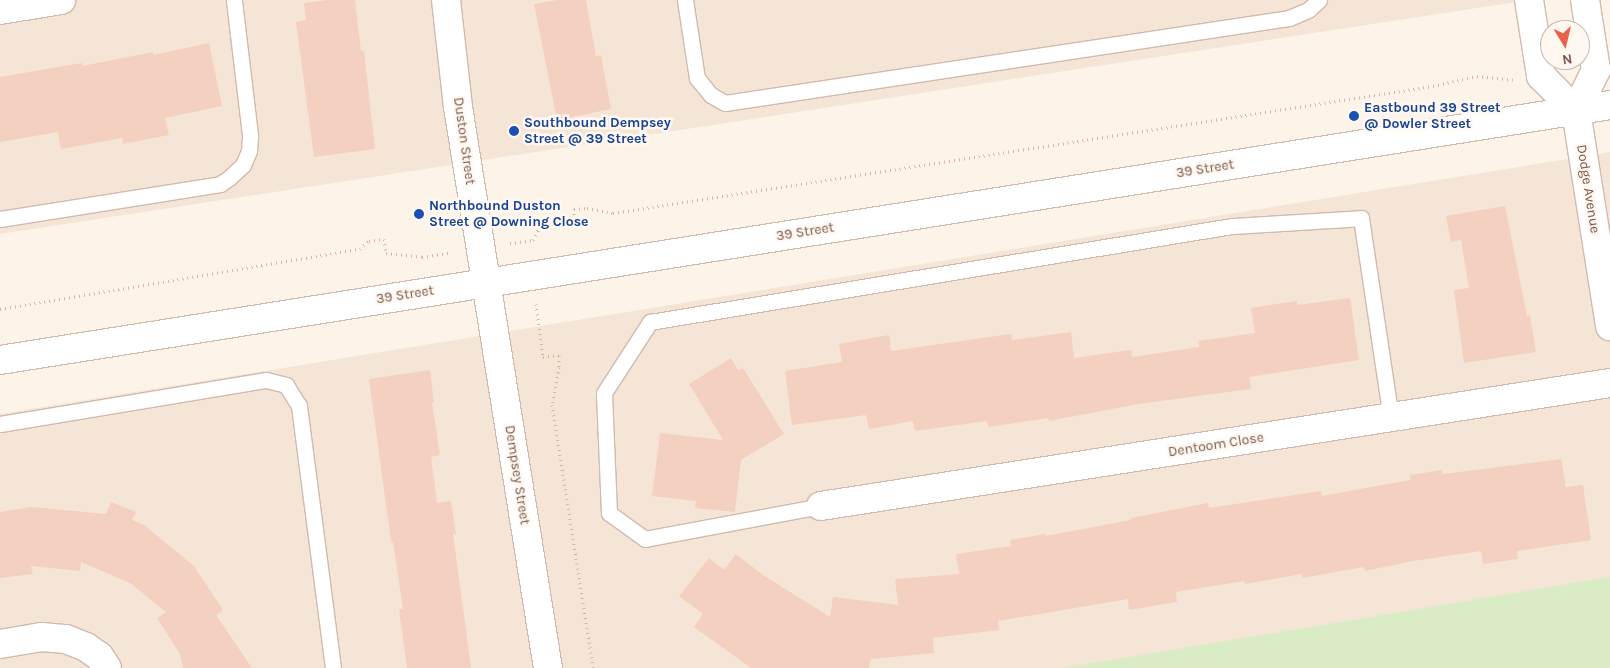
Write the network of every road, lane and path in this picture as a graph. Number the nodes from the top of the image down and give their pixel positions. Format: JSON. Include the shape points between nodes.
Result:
{"nodes":[{"id":1,"x":234,"y":0,"type":"edge"},
{"id":2,"x":446,"y":0,"type":"edge"},
{"id":3,"x":685,"y":0,"type":"edge"},
{"id":4,"x":1319,"y":0,"type":"edge"},
{"id":5,"x":1529,"y":0,"type":"edge"},
{"id":6,"x":1585,"y":0,"type":"edge"},
{"id":7,"x":44,"y":1,"type":"edge"},
{"id":8,"x":0,"y":10,"type":"edge"},
{"id":9,"x":1511,"y":80,"type":"dead end"},
{"id":10,"x":1610,"y":105,"type":"edge"},
{"id":11,"x":1576,"y":110,"type":"junction"},
{"id":12,"x":0,"y":219,"type":"edge"},
{"id":13,"x":536,"y":234,"type":"dead end"},
{"id":14,"x":422,"y":256,"type":"dead end"},
{"id":15,"x":486,"y":282,"type":"junction"},
{"id":16,"x":0,"y":309,"type":"edge"},
{"id":17,"x":536,"y":314,"type":"dead end"},
{"id":18,"x":1610,"y":326,"type":"edge"},
{"id":19,"x":0,"y":360,"type":"edge"},
{"id":20,"x":1610,"y":383,"type":"edge"},
{"id":21,"x":1391,"y":418,"type":"junction"},
{"id":22,"x":0,"y":424,"type":"edge"},
{"id":23,"x":821,"y":506,"type":"joint"},
{"id":24,"x":0,"y":644,"type":"edge"},
{"id":25,"x":106,"y":668,"type":"edge"},
{"id":26,"x":333,"y":668,"type":"edge"},
{"id":27,"x":548,"y":668,"type":"edge"},
{"id":28,"x":593,"y":668,"type":"edge"}],
"edges":[{"from":1,"to":12,"type":"lane","via":[[250,135],[249,150],[243,164],[230,178],[220,184]]},
{"from":2,"to":15,"type":"street","name":"Duston Street","via":[[458,107]]},
{"from":3,"to":4,"type":"lane","via":[[697,78],[711,95],[725,103],[1289,18],[1308,10]]},
{"from":5,"to":11,"type":"street","via":[[1541,76]]},
{"from":6,"to":11,"type":"street","via":[[1596,70]]},
{"from":7,"to":8,"type":"street"},
{"from":9,"to":13,"type":"path","via":[[1477,76],[1433,86],[613,213],[574,209],[574,224],[540,227]]},
{"from":10,"to":11,"type":"street","name":"39 Street"},
{"from":11,"to":15,"type":"street","name":"39 Street"},
{"from":11,"to":18,"type":"street","name":"Dodge Avenue"},
{"from":14,"to":16,"type":"path","via":[[386,253],[384,239],[369,242],[360,249]]},
{"from":15,"to":19,"type":"street","name":"39 Street"},
{"from":15,"to":27,"type":"street","name":"Dempsey Street"},
{"from":17,"to":28,"type":"path","via":[[543,357],[558,355],[560,367],[552,405]]},
{"from":20,"to":21,"type":"street","name":"Dentoom Close"},
{"from":21,"to":23,"type":"street","name":"Dentoom Close"},
{"from":21,"to":23,"type":"lane","via":[[1361,218],[1232,226],[650,322],[604,392],[609,513],[645,539]]},
{"from":22,"to":26,"type":"lane","via":[[266,380],[286,385],[299,406]]},
{"from":24,"to":25,"type":"street","via":[[42,637],[66,639],[99,656]]}]}
